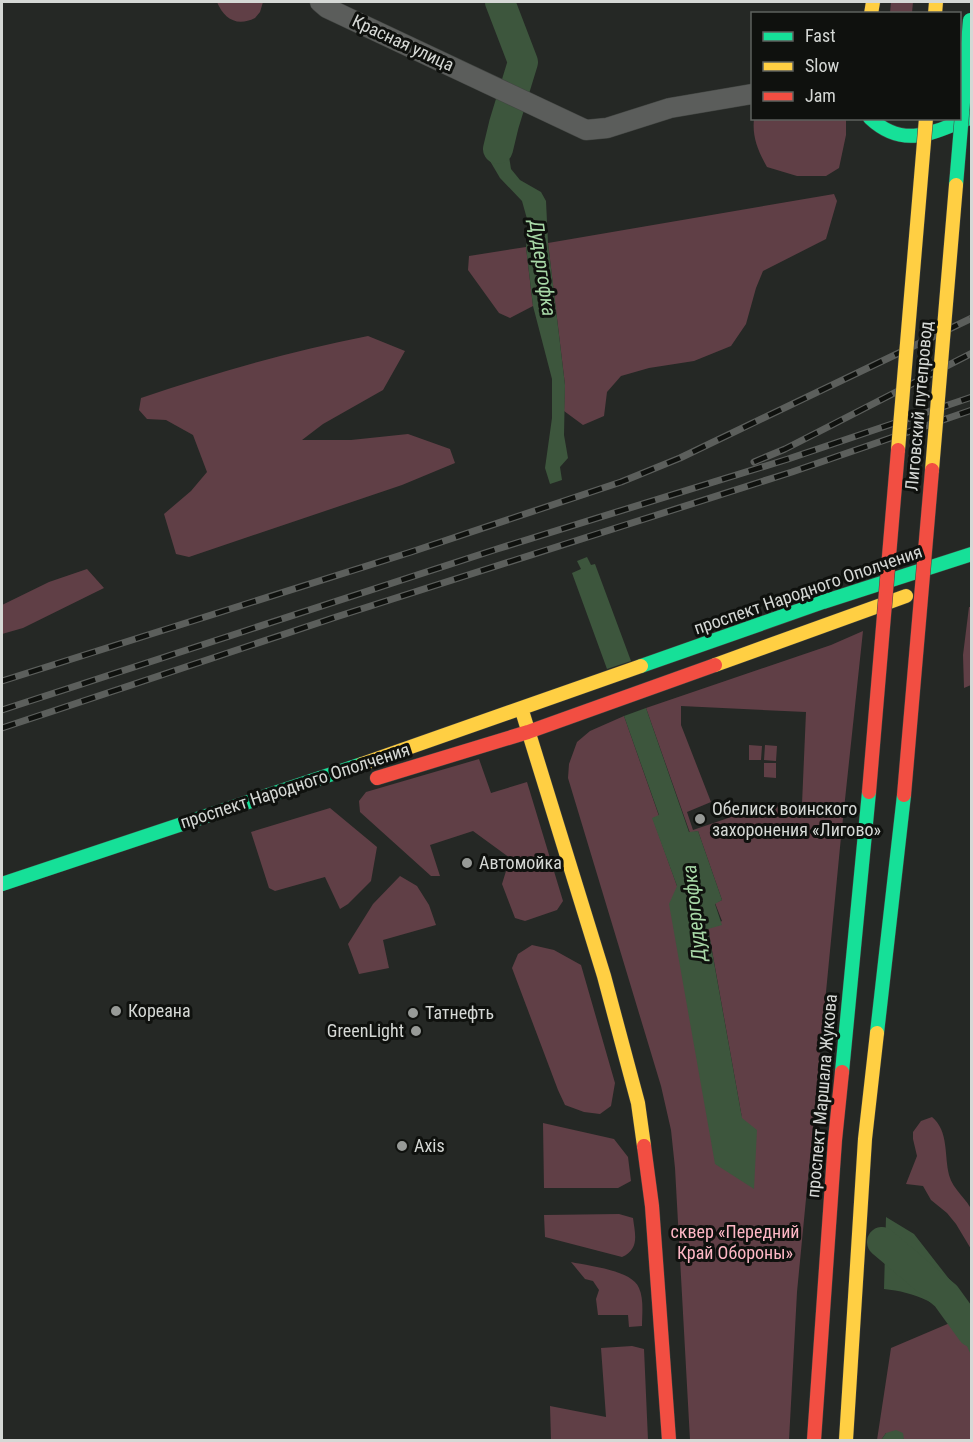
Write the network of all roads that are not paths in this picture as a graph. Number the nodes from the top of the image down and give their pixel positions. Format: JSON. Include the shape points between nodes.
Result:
{"nodes":[{"id":1,"x":320,"y":2,"type":"edge"},
{"id":2,"x":970,"y":15,"type":"edge"},
{"id":3,"x":751,"y":94,"type":"edge"},
{"id":4,"x":972,"y":117,"type":"edge"},
{"id":5,"x":872,"y":120,"type":"edge"},
{"id":6,"x":926,"y":120,"type":"edge"},
{"id":7,"x":972,"y":554,"type":"edge"},
{"id":8,"x":938,"y":585,"type":"dead end"},
{"id":9,"x":521,"y":708,"type":"junction"},
{"id":10,"x":528,"y":732,"type":"junction"},
{"id":11,"x":360,"y":784,"type":"dead end"},
{"id":12,"x":869,"y":792,"type":"joint"},
{"id":13,"x":2,"y":884,"type":"edge"},
{"id":14,"x":669,"y":1440,"type":"edge"},
{"id":15,"x":814,"y":1440,"type":"edge"},
{"id":16,"x":846,"y":1440,"type":"edge"}],
"edges":[{"from":1,"to":3,"type":"street","name":"Красная улица","via":[[586,130],[607,128],[670,108]]},
{"from":2,"to":16,"type":"main road","name":"Лиговский путепровод","bridge":true,"via":[[904,795],[865,1139]]},
{"from":4,"to":5,"type":"main road","via":[[925,136],[905,138],[885,132]]},
{"from":6,"to":12,"type":"main road","name":"Лиговский путепровод","bridge":true},
{"from":7,"to":9,"type":"main road","name":"проспект Народного Ополчения"},
{"from":8,"to":10,"type":"main road","name":"проспект Народного Ополчения"},
{"from":9,"to":10,"type":"main road"},
{"from":9,"to":13,"type":"main road","name":"проспект Народного Ополчения"},
{"from":10,"to":11,"type":"main road","name":"проспект Народного Ополчения"},
{"from":10,"to":14,"type":"main road","via":[[604,976],[638,1103],[652,1206]]},
{"from":12,"to":15,"type":"main road","name":"проспект Маршала Жукова","via":[[835,1140]]}]}
